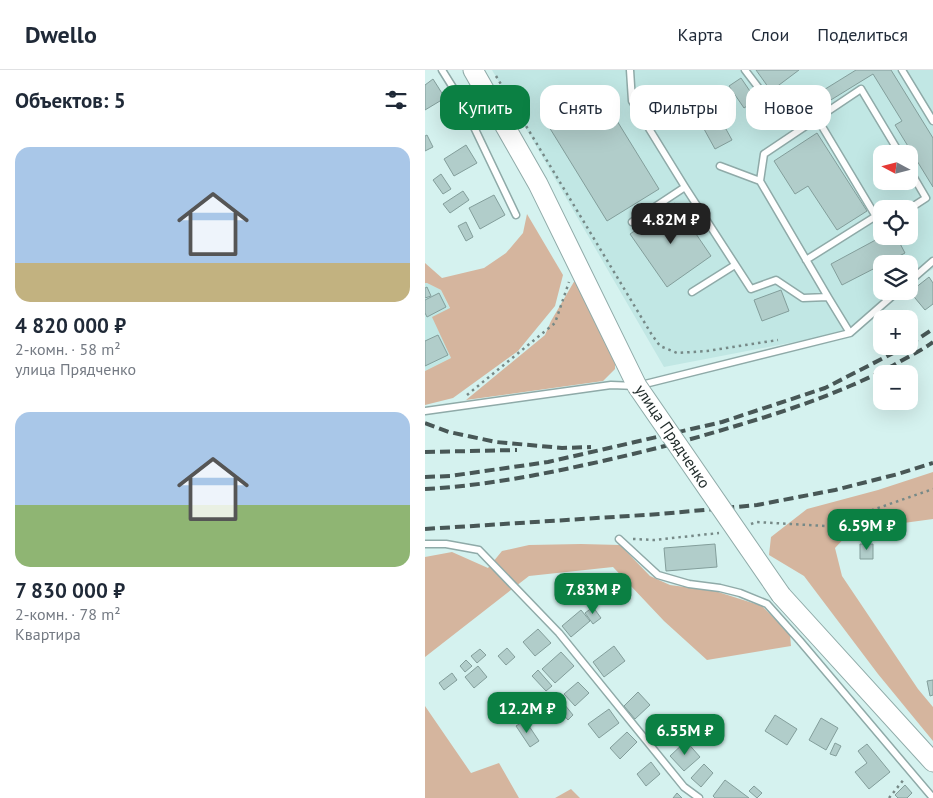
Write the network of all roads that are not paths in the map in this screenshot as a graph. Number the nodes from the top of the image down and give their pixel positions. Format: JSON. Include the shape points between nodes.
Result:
{"nodes":[{"id":1,"x":442,"y":70,"type":"edge"},
{"id":2,"x":473,"y":70,"type":"edge"},
{"id":3,"x":630,"y":70,"type":"edge"},
{"id":4,"x":745,"y":70,"type":"edge"},
{"id":5,"x":902,"y":70,"type":"edge"},
{"id":6,"x":756,"y":85,"type":"edge"},
{"id":7,"x":831,"y":109,"type":"edge"},
{"id":8,"x":933,"y":121,"type":"edge"},
{"id":9,"x":799,"y":130,"type":"edge"},
{"id":10,"x":824,"y":130,"type":"edge"},
{"id":11,"x":895,"y":145,"type":"edge"},
{"id":12,"x":720,"y":166,"type":"dead end"},
{"id":13,"x":760,"y":182,"type":"junction"},
{"id":14,"x":918,"y":184,"type":"edge"},
{"id":15,"x":685,"y":187,"type":"junction"},
{"id":16,"x":918,"y":203,"type":"edge"},
{"id":17,"x":873,"y":211,"type":"edge"},
{"id":18,"x":516,"y":215,"type":"dead end"},
{"id":19,"x":873,"y":218,"type":"edge"},
{"id":20,"x":633,"y":222,"type":"dead end"},
{"id":21,"x":806,"y":260,"type":"junction"},
{"id":22,"x":933,"y":261,"type":"edge"},
{"id":23,"x":735,"y":265,"type":"junction"},
{"id":24,"x":918,"y":274,"type":"edge"},
{"id":25,"x":691,"y":292,"type":"dead end"},
{"id":26,"x":828,"y":297,"type":"junction"},
{"id":27,"x":888,"y":300,"type":"edge"},
{"id":28,"x":850,"y":333,"type":"junction"},
{"id":29,"x":637,"y":386,"type":"junction"},
{"id":30,"x":425,"y":411,"type":"edge"},
{"id":31,"x":619,"y":539,"type":"road end"},
{"id":32,"x":425,"y":544,"type":"edge"},
{"id":33,"x":933,"y":762,"type":"edge"},
{"id":34,"x":699,"y":798,"type":"edge"},
{"id":35,"x":933,"y":798,"type":"edge"}],
"edges":[{"from":1,"to":18,"type":"lane","via":[[462,102]]},
{"from":2,"to":29,"type":"main road","name":"улица Прядченко","via":[[538,184]]},
{"from":3,"to":15,"type":"lane","via":[[632,101]]},
{"from":4,"to":6,"type":"lane"},
{"from":5,"to":8,"type":"lane"},
{"from":7,"to":11,"type":"lane","via":[[861,89]]},
{"from":9,"to":13,"type":"lane","via":[[764,154]]},
{"from":10,"to":17,"type":"lane"},
{"from":12,"to":13,"type":"lane"},
{"from":13,"to":21,"type":"lane"},
{"from":14,"to":16,"type":"lane","via":[[926,198]]},
{"from":15,"to":20,"type":"lane"},
{"from":15,"to":23,"type":"lane"},
{"from":19,"to":21,"type":"lane"},
{"from":21,"to":26,"type":"lane"},
{"from":22,"to":24,"type":"lane"},
{"from":23,"to":25,"type":"lane"},
{"from":23,"to":26,"type":"lane","via":[[751,289],[776,280],[803,298]]},
{"from":26,"to":28,"type":"lane"},
{"from":27,"to":28,"type":"lane"},
{"from":28,"to":29,"type":"lane"},
{"from":29,"to":30,"type":"lane","via":[[611,385]]},
{"from":29,"to":33,"type":"main road","name":"улица Прядченко","bridge":true,"via":[[781,594]]},
{"from":31,"to":35,"type":"lane","via":[[658,575],[720,588],[767,604]]},
{"from":32,"to":34,"type":"lane","via":[[479,550],[559,633],[684,787]]}]}
